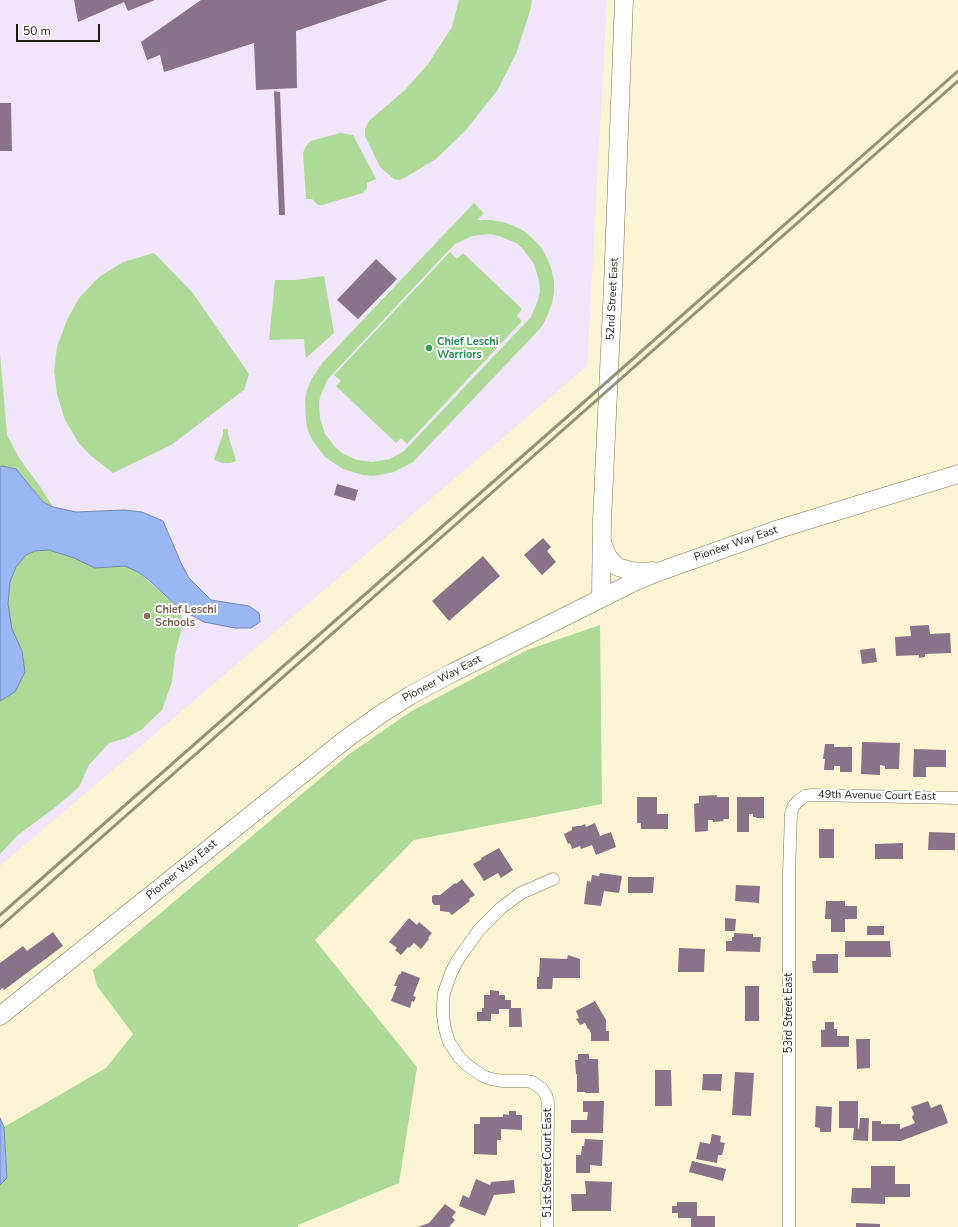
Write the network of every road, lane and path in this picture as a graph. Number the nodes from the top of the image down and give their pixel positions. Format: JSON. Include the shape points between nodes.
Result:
{"nodes":[{"id":1,"x":624,"y":0,"type":"edge"},
{"id":2,"x":958,"y":474,"type":"edge"},
{"id":3,"x":602,"y":543,"type":"junction"},
{"id":4,"x":661,"y":570,"type":"junction"},
{"id":5,"x":601,"y":597,"type":"junction"},
{"id":6,"x":958,"y":798,"type":"edge"},
{"id":7,"x":798,"y":801,"type":"joint"},
{"id":8,"x":553,"y":879,"type":"dead end"},
{"id":9,"x":0,"y":1016,"type":"edge"},
{"id":10,"x":547,"y":1227,"type":"edge"},
{"id":11,"x":789,"y":1227,"type":"edge"}],
"edges":[{"from":1,"to":3,"type":"main road","name":"52nd Street East"},
{"from":2,"to":4,"type":"main road","name":"Pioneer Way East","via":[[779,529]]},
{"from":3,"to":4,"type":"main road","via":[[611,561],[622,569],[645,572]]},
{"from":3,"to":5,"type":"main road","name":"52nd Street East"},
{"from":4,"to":5,"type":"main road","name":"Pioneer Way East"},
{"from":5,"to":9,"type":"main road","name":"Pioneer Way East","via":[[452,673],[375,718]]},
{"from":6,"to":7,"type":"street","name":"49th Avenue Court East","via":[[812,795]]},
{"from":7,"to":11,"type":"street","name":"53rd Street East","via":[[791,814]]},
{"from":8,"to":10,"type":"street","name":"51st Street Court East","via":[[521,893],[479,930],[451,973],[443,1004],[449,1042],[467,1065],[491,1079],[532,1082],[546,1095]]}]}
